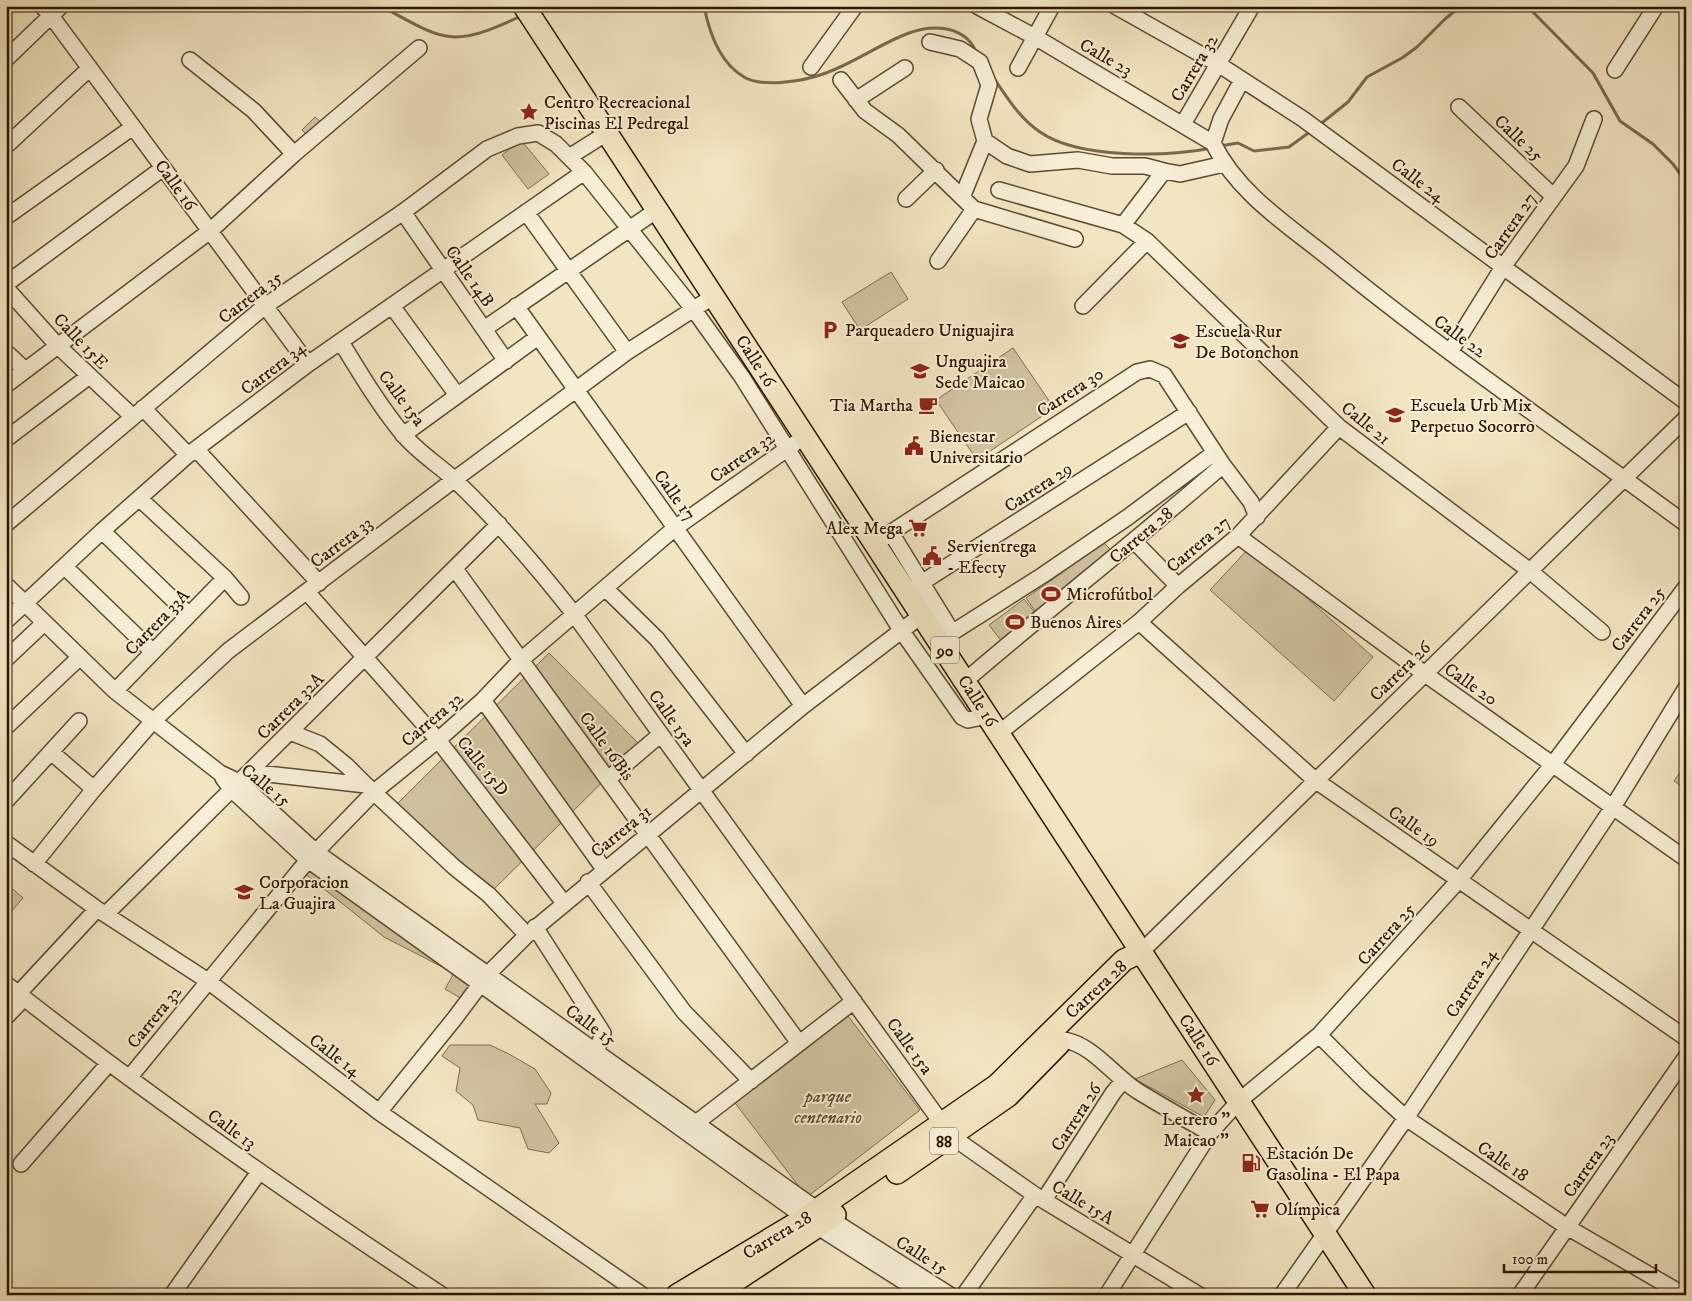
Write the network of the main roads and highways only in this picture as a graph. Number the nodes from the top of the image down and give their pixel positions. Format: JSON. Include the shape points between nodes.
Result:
{"nodes":[{"id":1,"x":524,"y":6,"type":"edge"},
{"id":2,"x":1141,"y":952,"type":"junction"},
{"id":3,"x":947,"y":1130,"type":"junction"},
{"id":4,"x":817,"y":1218,"type":"junction"},
{"id":5,"x":677,"y":1295,"type":"edge"},
{"id":6,"x":714,"y":1295,"type":"edge"},
{"id":7,"x":1365,"y":1295,"type":"edge"}],
"edges":[{"from":1,"to":2,"type":"highway","name":"Calle 16","number":"90","via":[[806,438],[883,538],[914,588],[922,615],[945,636],[965,681]]},
{"from":2,"to":3,"type":"highway","name":"Carrera 28","number":"88","via":[[1124,960]]},
{"from":2,"to":3,"type":"highway","name":"Carrera 28","number":"88","via":[[1132,972],[1008,1096]]},
{"from":2,"to":7,"type":"highway","name":"Calle 16","number":"90"},
{"from":3,"to":4,"type":"highway","name":"Carrera 28","number":"88"},
{"from":4,"to":5,"type":"highway","name":"Carrera 28","number":"88"},
{"from":4,"to":6,"type":"highway","name":"Carrera 28","number":"88"}]}
